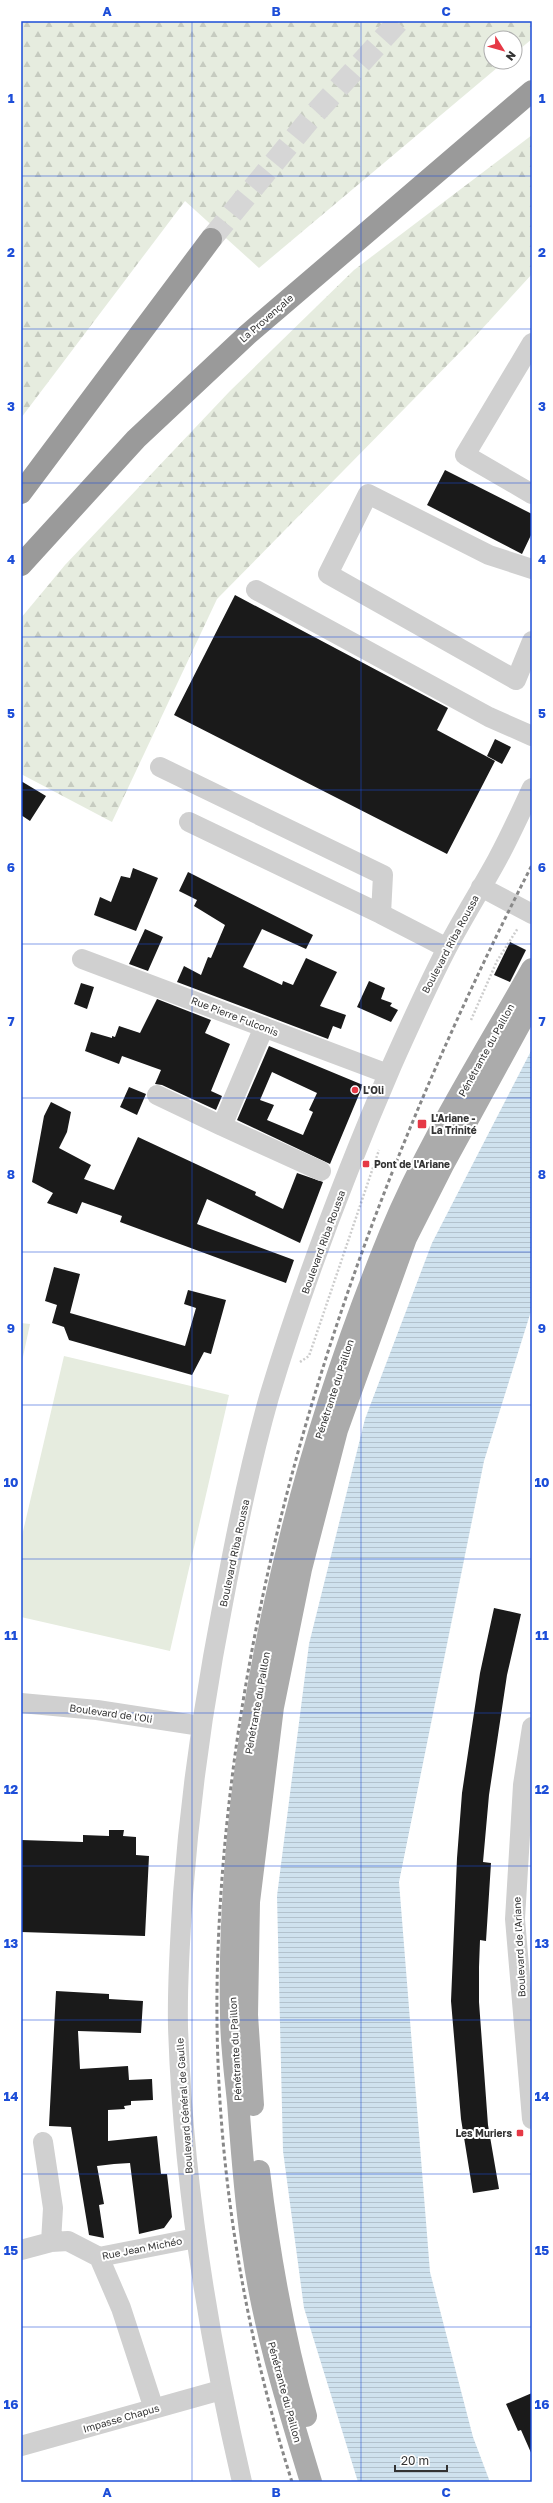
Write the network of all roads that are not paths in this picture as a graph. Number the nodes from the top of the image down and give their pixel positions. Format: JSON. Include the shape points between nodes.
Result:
{"nodes":[{"id":1,"x":532,"y":92,"type":"edge"},
{"id":2,"x":211,"y":239,"type":"tunnel mouth"},
{"id":3,"x":532,"y":344,"type":"edge"},
{"id":4,"x":21,"y":493,"type":"edge"},
{"id":5,"x":532,"y":494,"type":"edge"},
{"id":6,"x":21,"y":565,"type":"edge"},
{"id":7,"x":532,"y":569,"type":"edge"},
{"id":8,"x":256,"y":590,"type":"dead end"},
{"id":9,"x":532,"y":641,"type":"edge"},
{"id":10,"x":532,"y":736,"type":"edge"},
{"id":11,"x":160,"y":767,"type":"dead end"},
{"id":12,"x":532,"y":788,"type":"edge"},
{"id":13,"x":189,"y":822,"type":"dead end"},
{"id":14,"x":481,"y":887,"type":"junction"},
{"id":15,"x":530,"y":913,"type":"edge"},
{"id":16,"x":380,"y":914,"type":"junction"},
{"id":17,"x":447,"y":948,"type":"junction"},
{"id":18,"x":82,"y":959,"type":"dead end"},
{"id":19,"x":532,"y":969,"type":"edge"},
{"id":20,"x":532,"y":1002,"type":"edge"},
{"id":21,"x":264,"y":1027,"type":"junction"},
{"id":22,"x":386,"y":1079,"type":"junction"},
{"id":23,"x":157,"y":1095,"type":"dead end"},
{"id":24,"x":222,"y":1126,"type":"junction"},
{"id":25,"x":321,"y":1171,"type":"dead end"},
{"id":26,"x":21,"y":1703,"type":"edge"},
{"id":27,"x":201,"y":1726,"type":"junction"},
{"id":28,"x":532,"y":1727,"type":"edge"},
{"id":29,"x":524,"y":1907,"type":"edge"},
{"id":30,"x":532,"y":2119,"type":"edge"},
{"id":31,"x":44,"y":2142,"type":"dead end"},
{"id":32,"x":196,"y":2238,"type":"junction"},
{"id":33,"x":60,"y":2241,"type":"junction"},
{"id":34,"x":21,"y":2250,"type":"edge"},
{"id":35,"x":99,"y":2257,"type":"junction"},
{"id":36,"x":221,"y":2390,"type":"junction"},
{"id":37,"x":154,"y":2409,"type":"junction"},
{"id":38,"x":21,"y":2446,"type":"edge"},
{"id":39,"x":242,"y":2482,"type":"edge"},
{"id":40,"x":311,"y":2482,"type":"edge"},
{"id":41,"x":326,"y":2482,"type":"edge"}],
"edges":[{"from":1,"to":6,"type":"highway","name":"La Provençale","via":[[247,335],[136,439]]},
{"from":2,"to":4,"type":"highway"},
{"from":3,"to":5,"type":"street","via":[[465,456]]},
{"from":7,"to":9,"type":"street","via":[[489,555],[368,494],[328,574],[516,680]]},
{"from":8,"to":10,"type":"street","via":[[489,717]]},
{"from":11,"to":16,"type":"street","via":[[384,875]]},
{"from":12,"to":14,"type":"street","name":"Boulevard Riba Roussa"},
{"from":13,"to":16,"type":"street"},
{"from":14,"to":15,"type":"street"},
{"from":14,"to":17,"type":"street","name":"Boulevard Riba Roussa"},
{"from":16,"to":17,"type":"street"},
{"from":17,"to":22,"type":"street","name":"Boulevard Riba Roussa"},
{"from":18,"to":21,"type":"street","name":"Rue Pierre Fulconis"},
{"from":19,"to":40,"type":"main road","name":"Pénétrante du Paillon","via":[[427,1155],[391,1232],[360,1313],[321,1426],[284,1566],[254,1711],[242,1800],[233,1900],[231,2016],[253,2253],[278,2372]]},
{"from":20,"to":41,"type":"main road","name":"Pénétrante du Paillon","via":[[443,1164],[406,1238],[337,1430],[301,1569],[273,1707],[249,1902],[247,2015],[254,2124],[268,2251],[292,2366]]},
{"from":21,"to":22,"type":"street","name":"Rue Pierre Fulconis"},
{"from":21,"to":24,"type":"street"},
{"from":22,"to":27,"type":"street","name":"Boulevard Riba Roussa","via":[[305,1289],[269,1398],[229,1572]]},
{"from":23,"to":24,"type":"street"},
{"from":24,"to":25,"type":"street"},
{"from":26,"to":27,"type":"street","name":"Boulevard de l'Oli","via":[[97,1710]]},
{"from":27,"to":32,"type":"street","name":"Boulevard Général de Gaulle","via":[[189,1816],[179,1947],[178,2022],[181,2083]]},
{"from":28,"to":29,"type":"street","name":"Boulevard de l'Ariane","via":[[523,1785]]},
{"from":29,"to":30,"type":"street","name":"Boulevard de l'Ariane","via":[[522,2020]]},
{"from":31,"to":33,"type":"street"},
{"from":32,"to":35,"type":"street","name":"Rue Jean Michéo"},
{"from":32,"to":36,"type":"street","name":"Boulevard Général de Gaulle"},
{"from":33,"to":34,"type":"street"},
{"from":33,"to":35,"type":"street","name":"Rue Jean Michéo"},
{"from":35,"to":37,"type":"street","via":[[121,2308]]},
{"from":36,"to":37,"type":"street","name":"Impasse Chapus"},
{"from":36,"to":39,"type":"street","name":"Boulevard Général de Gaulle"},
{"from":37,"to":38,"type":"street","name":"Impasse Chapus"}]}
